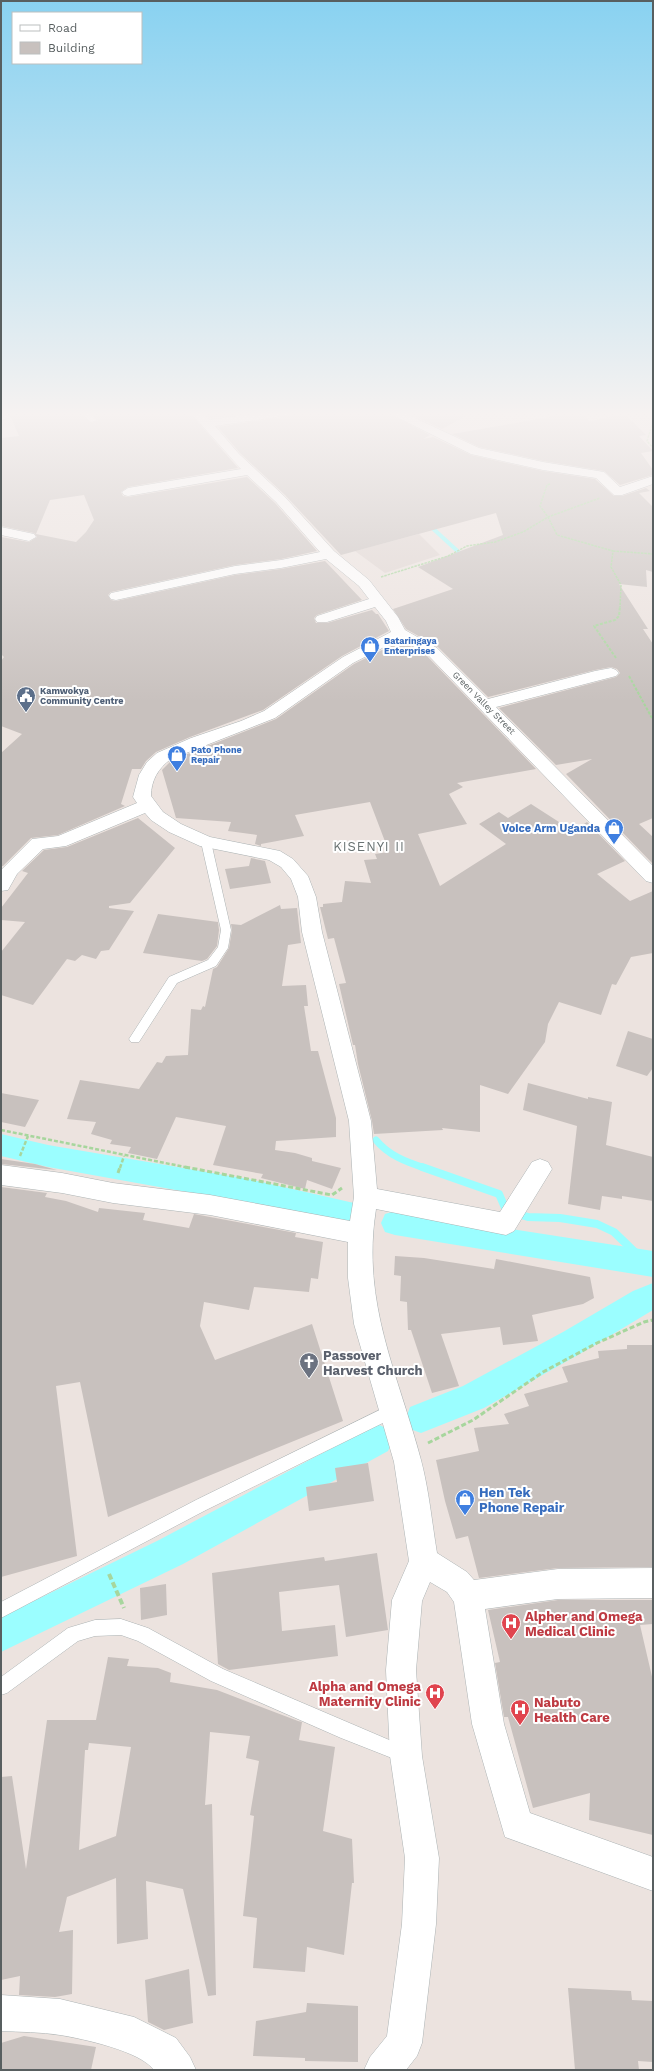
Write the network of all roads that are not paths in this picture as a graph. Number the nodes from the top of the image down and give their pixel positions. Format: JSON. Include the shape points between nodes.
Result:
{"nodes":[{"id":1,"x":289,"y":509,"type":"edge"},
{"id":2,"x":1,"y":531,"type":"edge"},
{"id":3,"x":30,"y":537,"type":"dead end"},
{"id":4,"x":329,"y":554,"type":"junction"},
{"id":5,"x":116,"y":596,"type":"dead end"},
{"id":6,"x":379,"y":601,"type":"junction"},
{"id":7,"x":322,"y":619,"type":"dead end"},
{"id":8,"x":399,"y":633,"type":"junction"},
{"id":9,"x":611,"y":673,"type":"dead end"},
{"id":10,"x":487,"y":704,"type":"junction"},
{"id":11,"x":147,"y":805,"type":"junction"},
{"id":12,"x":206,"y":842,"type":"junction"},
{"id":13,"x":653,"y":876,"type":"edge"},
{"id":14,"x":1,"y":886,"type":"edge"},
{"id":15,"x":135,"y":1039,"type":"dead end"},
{"id":16,"x":540,"y":1169,"type":"dead end"},
{"id":17,"x":1,"y":1175,"type":"edge"},
{"id":18,"x":366,"y":1197,"type":"junction"},
{"id":19,"x":360,"y":1234,"type":"junction"},
{"id":20,"x":392,"y":1411,"type":"junction"},
{"id":21,"x":424,"y":1562,"type":"junction"},
{"id":22,"x":653,"y":1583,"type":"edge"},
{"id":23,"x":468,"y":1596,"type":"junction"},
{"id":24,"x":1,"y":1610,"type":"edge"},
{"id":25,"x":1,"y":1687,"type":"edge"},
{"id":26,"x":406,"y":1756,"type":"junction"},
{"id":27,"x":653,"y":1874,"type":"edge"},
{"id":28,"x":1,"y":2013,"type":"edge"},
{"id":29,"x":177,"y":2070,"type":"edge"},
{"id":30,"x":383,"y":2070,"type":"edge"}],
"edges":[{"from":1,"to":4,"type":"street"},
{"from":2,"to":3,"type":"street"},
{"from":4,"to":5,"type":"street","via":[[234,570]]},
{"from":4,"to":6,"type":"street","via":[[364,583]]},
{"from":6,"to":7,"type":"street"},
{"from":6,"to":8,"type":"street"},
{"from":8,"to":10,"type":"street","name":"Green Valley Street","via":[[432,651]]},
{"from":8,"to":11,"type":"street","via":[[350,659],[318,680],[295,700],[258,720],[162,757],[149,771],[142,788],[142,797]]},
{"from":9,"to":10,"type":"street","via":[[588,677],[520,698]]},
{"from":10,"to":13,"type":"street","name":"Green Valley Street"},
{"from":11,"to":12,"type":"street","via":[[175,828]]},
{"from":11,"to":14,"type":"street","via":[[60,842],[38,843],[10,870]]},
{"from":12,"to":15,"type":"lane","via":[[226,930],[222,948],[212,963],[173,980]]},
{"from":12,"to":18,"type":"street","via":[[274,855],[299,876],[307,898],[312,932],[360,1121]]},
{"from":16,"to":18,"type":"street","via":[[506,1224]]},
{"from":17,"to":19,"type":"street","via":[[210,1205]]},
{"from":18,"to":19,"type":"street"},
{"from":19,"to":20,"type":"street","via":[[360,1278],[367,1324]]},
{"from":20,"to":21,"type":"street","via":[[406,1455]]},
{"from":20,"to":24,"type":"lane","via":[[201,1505]]},
{"from":21,"to":23,"type":"street","via":[[457,1582]]},
{"from":21,"to":26,"type":"street","via":[[407,1600],[401,1670]]},
{"from":22,"to":23,"type":"street","via":[[558,1584]]},
{"from":23,"to":27,"type":"street","via":[[488,1724],[517,1825]]},
{"from":25,"to":26,"type":"lane","via":[[74,1634],[95,1628],[121,1627],[142,1634],[236,1683]]},
{"from":26,"to":30,"type":"street","via":[[422,1858],[418,1924],[404,2043]]},
{"from":28,"to":29,"type":"street","via":[[60,2017],[134,2036],[163,2051]]}]}
